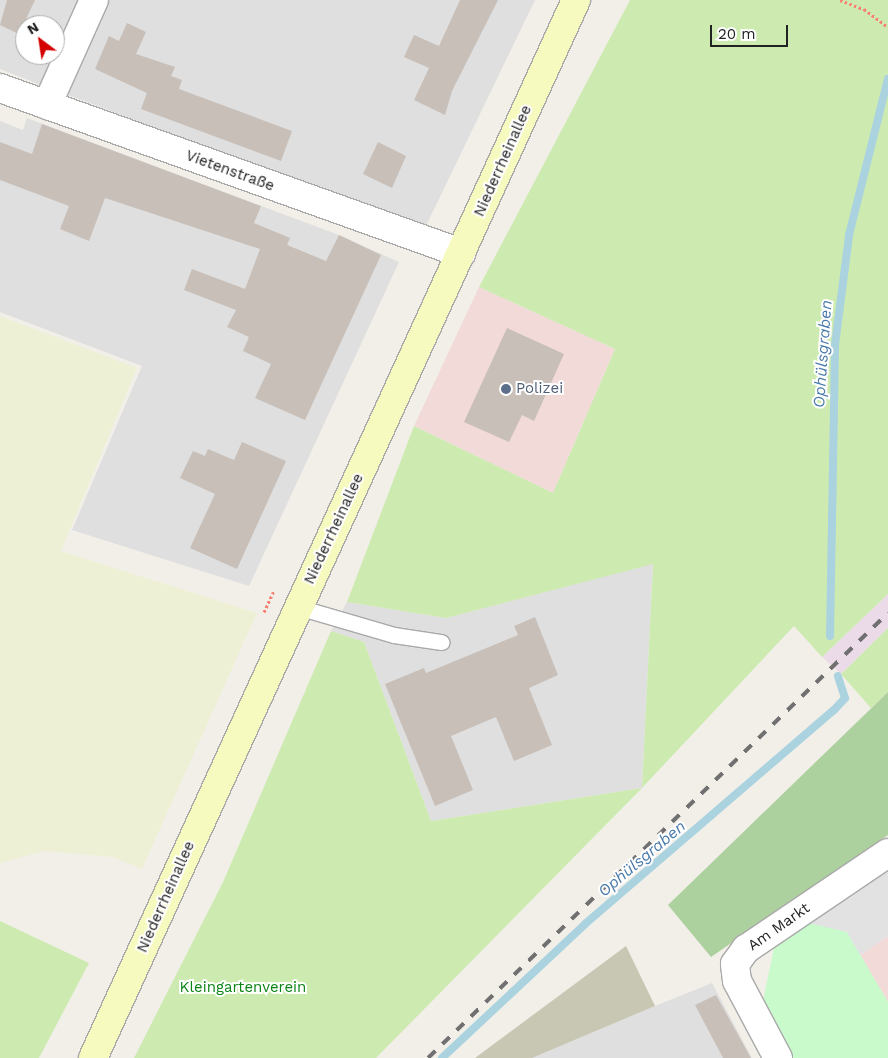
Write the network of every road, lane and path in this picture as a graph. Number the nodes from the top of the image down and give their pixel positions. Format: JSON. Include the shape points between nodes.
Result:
{"nodes":[{"id":1,"x":94,"y":0,"type":"edge"},
{"id":2,"x":576,"y":0,"type":"edge"},
{"id":3,"x":840,"y":0,"type":"edge"},
{"id":4,"x":888,"y":27,"type":"edge"},
{"id":5,"x":0,"y":88,"type":"edge"},
{"id":6,"x":47,"y":105,"type":"junction"},
{"id":7,"x":461,"y":253,"type":"junction"},
{"id":8,"x":298,"y":608,"type":"junction"},
{"id":9,"x":441,"y":642,"type":"dead end"},
{"id":10,"x":888,"y":853,"type":"edge"},
{"id":11,"x":92,"y":1058,"type":"edge"},
{"id":12,"x":778,"y":1058,"type":"edge"}],
"edges":[{"from":1,"to":6,"type":"street"},
{"from":2,"to":7,"type":"main road","name":"Niederrheinallee"},
{"from":3,"to":4,"type":"path","via":[[864,9]]},
{"from":5,"to":6,"type":"street","name":"Vietenstraße"},
{"from":6,"to":7,"type":"street","name":"Vietenstraße"},
{"from":7,"to":8,"type":"main road","name":"Niederrheinallee"},
{"from":8,"to":9,"type":"lane","via":[[394,635]]},
{"from":8,"to":11,"type":"main road","name":"Niederrheinallee"},
{"from":10,"to":12,"type":"street","name":"Am Markt","via":[[746,949],[735,964],[737,981]]}]}
